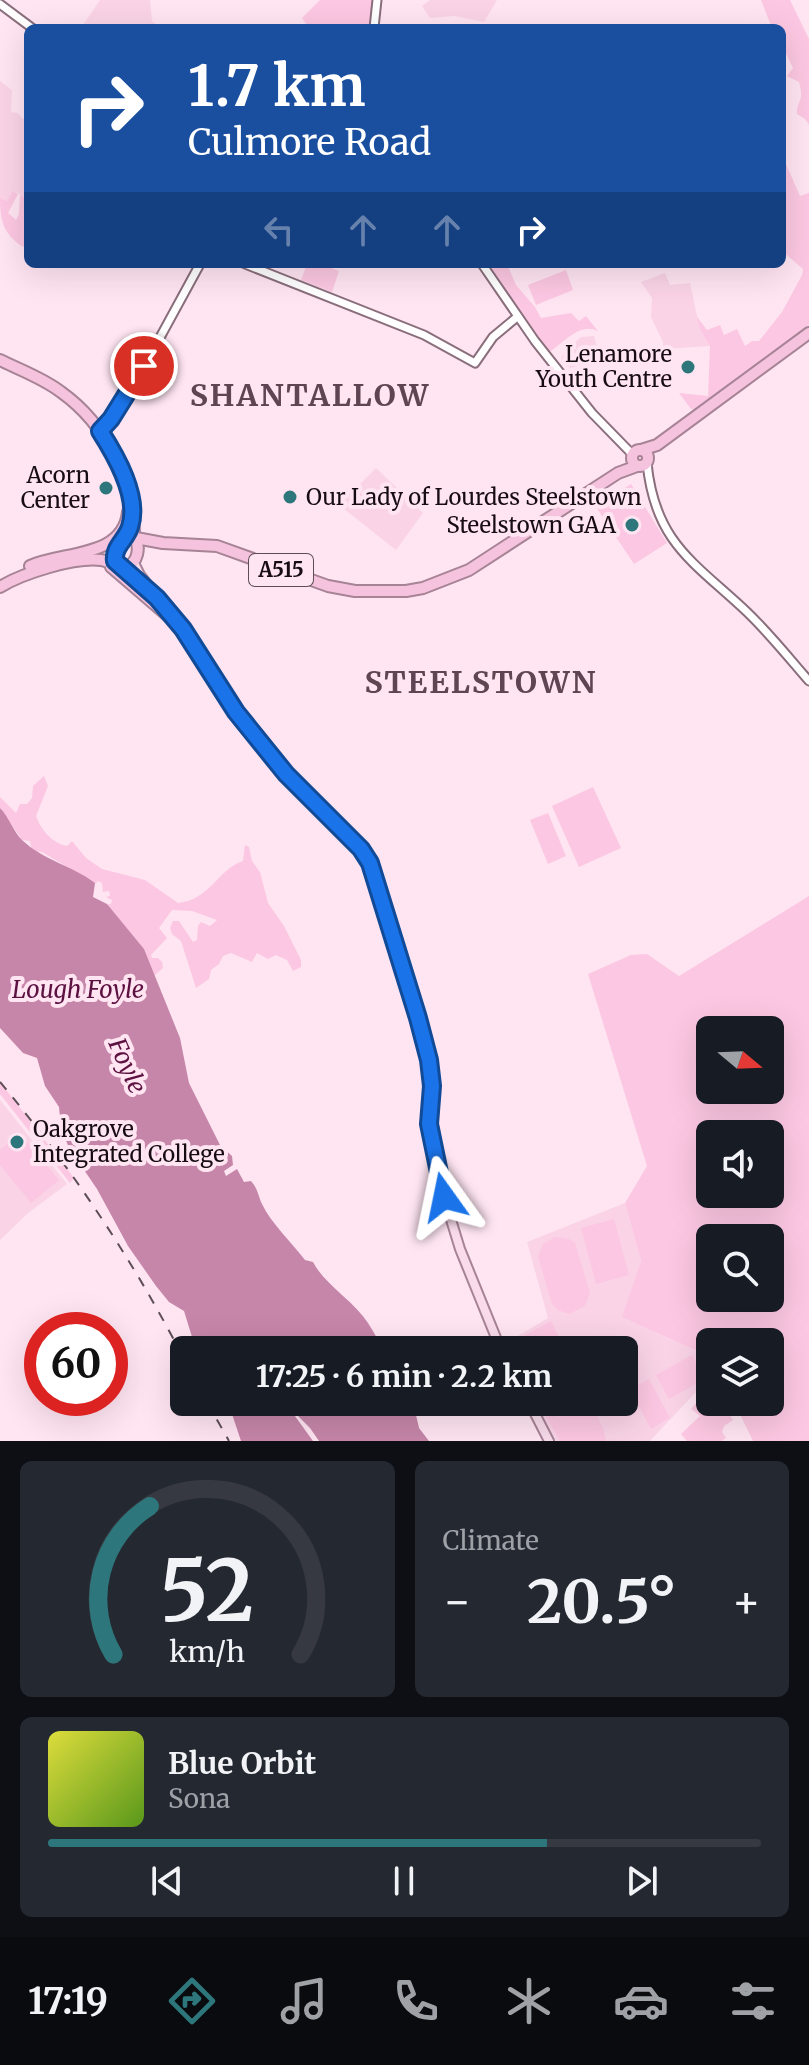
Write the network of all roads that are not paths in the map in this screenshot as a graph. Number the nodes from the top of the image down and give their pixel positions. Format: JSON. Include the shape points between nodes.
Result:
{"nodes":[{"id":1,"x":377,"y":0,"type":"edge"},
{"id":2,"x":0,"y":4,"type":"edge"},
{"id":3,"x":27,"y":24,"type":"edge"},
{"id":4,"x":374,"y":24,"type":"edge"},
{"id":5,"x":198,"y":268,"type":"edge"},
{"id":6,"x":255,"y":268,"type":"edge"},
{"id":7,"x":485,"y":268,"type":"edge"},
{"id":8,"x":518,"y":319,"type":"junction"},
{"id":9,"x":809,"y":333,"type":"edge"},
{"id":10,"x":0,"y":360,"type":"edge"},
{"id":11,"x":102,"y":434,"type":"junction"},
{"id":12,"x":640,"y":459,"type":"junction"},
{"id":13,"x":129,"y":493,"type":"junction"},
{"id":14,"x":128,"y":540,"type":"junction"},
{"id":15,"x":163,"y":543,"type":"junction"},
{"id":16,"x":136,"y":556,"type":"junction"},
{"id":17,"x":30,"y":566,"type":"junction"},
{"id":18,"x":57,"y":566,"type":"junction"},
{"id":19,"x":118,"y":566,"type":"junction"},
{"id":20,"x":0,"y":584,"type":"edge"},
{"id":21,"x":157,"y":598,"type":"junction"},
{"id":22,"x":182,"y":628,"type":"junction"},
{"id":23,"x":809,"y":681,"type":"edge"},
{"id":24,"x":494,"y":1336,"type":"edge"},
{"id":25,"x":536,"y":1416,"type":"edge"},
{"id":26,"x":549,"y":1441,"type":"edge"}],
"edges":[{"from":1,"to":4,"type":"main road"},
{"from":2,"to":3,"type":"main road"},
{"from":5,"to":11,"type":"main road"},
{"from":6,"to":8,"type":"main road","via":[[424,335],[475,363],[493,337]]},
{"from":7,"to":8,"type":"main road"},
{"from":8,"to":12,"type":"main road","via":[[592,413]]},
{"from":9,"to":12,"type":"highway"},
{"from":10,"to":11,"type":"highway","via":[[61,391]]},
{"from":11,"to":13,"type":"highway"},
{"from":12,"to":15,"type":"highway","number":"A515","via":[[469,570],[430,584],[368,592],[328,586],[217,546]]},
{"from":12,"to":23,"type":"main road","via":[[669,536],[749,613]]},
{"from":13,"to":14,"type":"highway","via":[[133,516]]},
{"from":13,"to":17,"type":"highway","via":[[127,522],[113,542]]},
{"from":14,"to":15,"type":"highway","number":"A515"},
{"from":14,"to":16,"type":"highway"},
{"from":14,"to":17,"type":"highway","number":"A515"},
{"from":14,"to":19,"type":"highway","via":[[114,555]]},
{"from":15,"to":16,"type":"highway","number":"A515"},
{"from":16,"to":19,"type":"highway","via":[[127,566]]},
{"from":16,"to":21,"type":"main road"},
{"from":17,"to":20,"type":"highway","number":"A515"},
{"from":18,"to":19,"type":"highway","number":"A515","via":[[94,559]]},
{"from":18,"to":20,"type":"highway","number":"A515"},
{"from":18,"to":22,"type":"highway","via":[[114,568]]},
{"from":19,"to":21,"type":"main road"},
{"from":21,"to":22,"type":"main road"},
{"from":22,"to":24,"type":"main road","via":[[259,742],[370,863],[429,1060],[429,1124],[444,1197]]},
{"from":25,"to":26,"type":"main road"}]}
